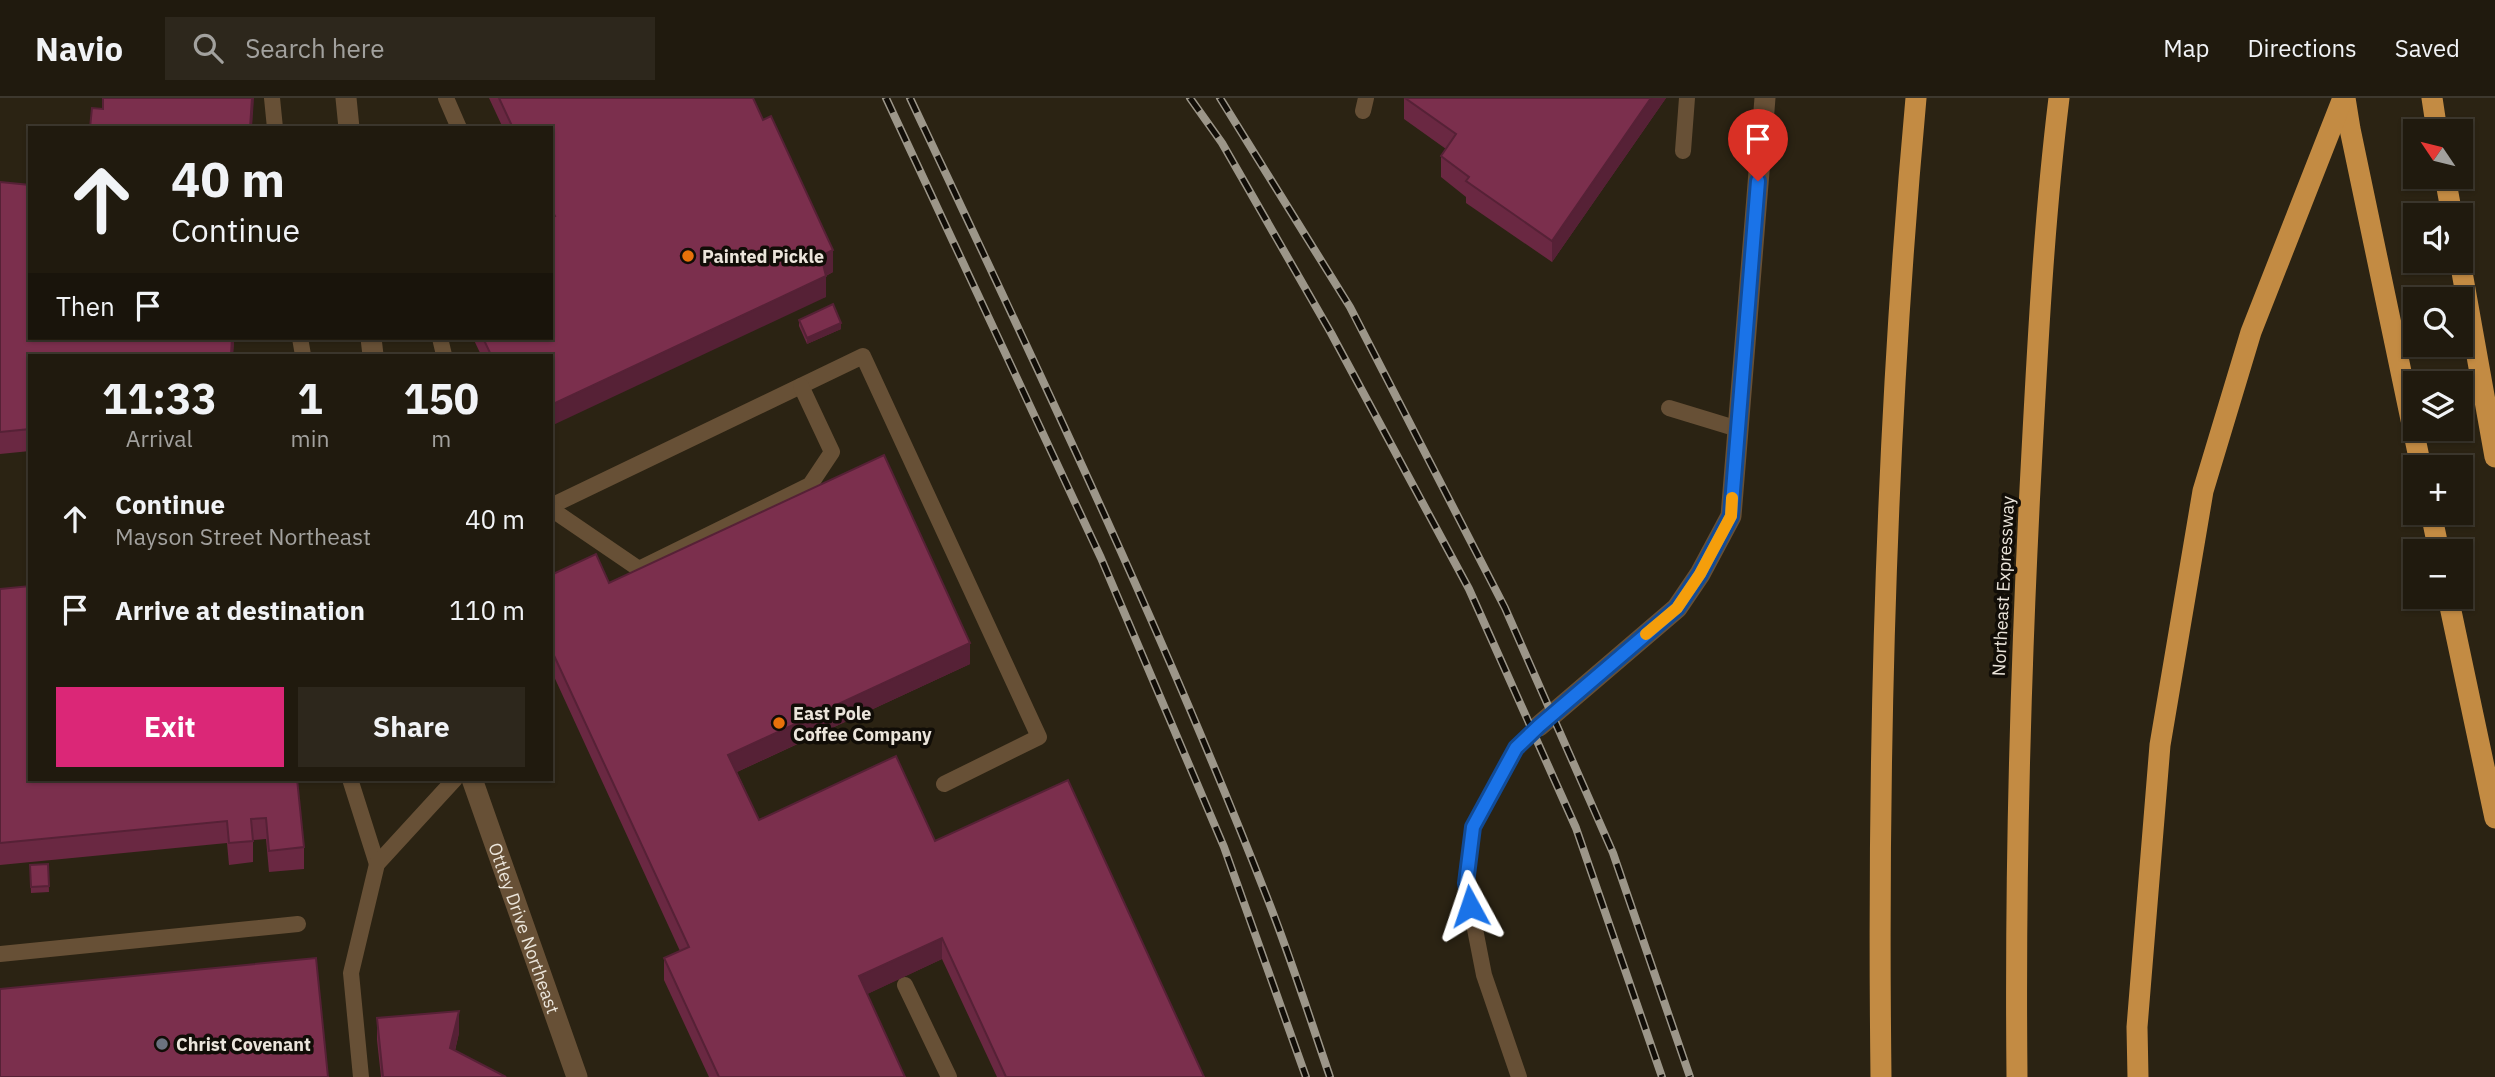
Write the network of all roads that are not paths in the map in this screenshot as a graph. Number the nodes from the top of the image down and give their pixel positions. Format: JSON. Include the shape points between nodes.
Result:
{"nodes":[{"id":1,"x":272,"y":98,"type":"edge"},
{"id":2,"x":346,"y":98,"type":"edge"},
{"id":3,"x":446,"y":98,"type":"edge"},
{"id":4,"x":1687,"y":98,"type":"edge"},
{"id":5,"x":1765,"y":98,"type":"edge"},
{"id":6,"x":1916,"y":98,"type":"edge"},
{"id":7,"x":2059,"y":98,"type":"edge"},
{"id":8,"x":2344,"y":98,"type":"edge"},
{"id":9,"x":2431,"y":98,"type":"edge"},
{"id":10,"x":2435,"y":119,"type":"edge"},
{"id":11,"x":275,"y":126,"type":"edge"},
{"id":12,"x":349,"y":126,"type":"edge"},
{"id":13,"x":458,"y":126,"type":"edge"},
{"id":14,"x":1683,"y":151,"type":"dead end"},
{"id":15,"x":2462,"y":273,"type":"edge"},
{"id":16,"x":801,"y":386,"type":"junction"},
{"id":17,"x":1669,"y":408,"type":"dead end"},
{"id":18,"x":1738,"y":429,"type":"junction"},
{"id":19,"x":2418,"y":455,"type":"edge"},
{"id":20,"x":2495,"y":457,"type":"edge"},
{"id":21,"x":553,"y":506,"type":"edge"},
{"id":22,"x":553,"y":508,"type":"edge"},
{"id":23,"x":2451,"y":609,"type":"edge"},
{"id":24,"x":1539,"y":726,"type":"joint"},
{"id":25,"x":351,"y":781,"type":"edge"},
{"id":26,"x":453,"y":781,"type":"edge"},
{"id":27,"x":472,"y":781,"type":"edge"},
{"id":28,"x":944,"y":784,"type":"dead end"},
{"id":29,"x":2495,"y":818,"type":"edge"},
{"id":30,"x":377,"y":864,"type":"junction"},
{"id":31,"x":298,"y":924,"type":"dead end"},
{"id":32,"x":0,"y":954,"type":"edge"},
{"id":33,"x":905,"y":985,"type":"edge"},
{"id":34,"x":361,"y":1077,"type":"edge"},
{"id":35,"x":577,"y":1077,"type":"edge"},
{"id":36,"x":949,"y":1077,"type":"edge"},
{"id":37,"x":1519,"y":1077,"type":"edge"},
{"id":38,"x":1881,"y":1077,"type":"edge"},
{"id":39,"x":2017,"y":1077,"type":"edge"},
{"id":40,"x":2138,"y":1077,"type":"edge"}],
"edges":[{"from":1,"to":11,"type":"lane"},
{"from":2,"to":12,"type":"street"},
{"from":3,"to":13,"type":"lane"},
{"from":4,"to":14,"type":"lane"},
{"from":5,"to":18,"type":"street"},
{"from":6,"to":38,"type":"highway","via":[[1894,421],[1882,703]]},
{"from":7,"to":39,"type":"highway","name":"Northeast Expressway","via":[[2038,343],[2020,694]]},
{"from":8,"to":19,"type":"highway"},
{"from":8,"to":40,"type":"highway","via":[[2251,332],[2203,491],[2160,745],[2137,1027]]},
{"from":9,"to":10,"type":"highway"},
{"from":15,"to":20,"type":"highway"},
{"from":16,"to":21,"type":"lane"},
{"from":16,"to":22,"type":"lane","via":[[832,452],[810,485],[639,569]]},
{"from":16,"to":28,"type":"lane","via":[[863,356],[1039,737]]},
{"from":17,"to":18,"type":"lane"},
{"from":18,"to":24,"type":"street","via":[[1731,516],[1700,574],[1677,608]]},
{"from":23,"to":29,"type":"highway"},
{"from":24,"to":37,"type":"lane","via":[[1516,748],[1473,827],[1466,883],[1484,975]]},
{"from":25,"to":30,"type":"lane"},
{"from":26,"to":30,"type":"lane"},
{"from":27,"to":35,"type":"street","name":"Ottley Drive Northeast"},
{"from":30,"to":34,"type":"lane","via":[[351,973]]},
{"from":31,"to":32,"type":"lane"},
{"from":33,"to":36,"type":"lane"}]}
